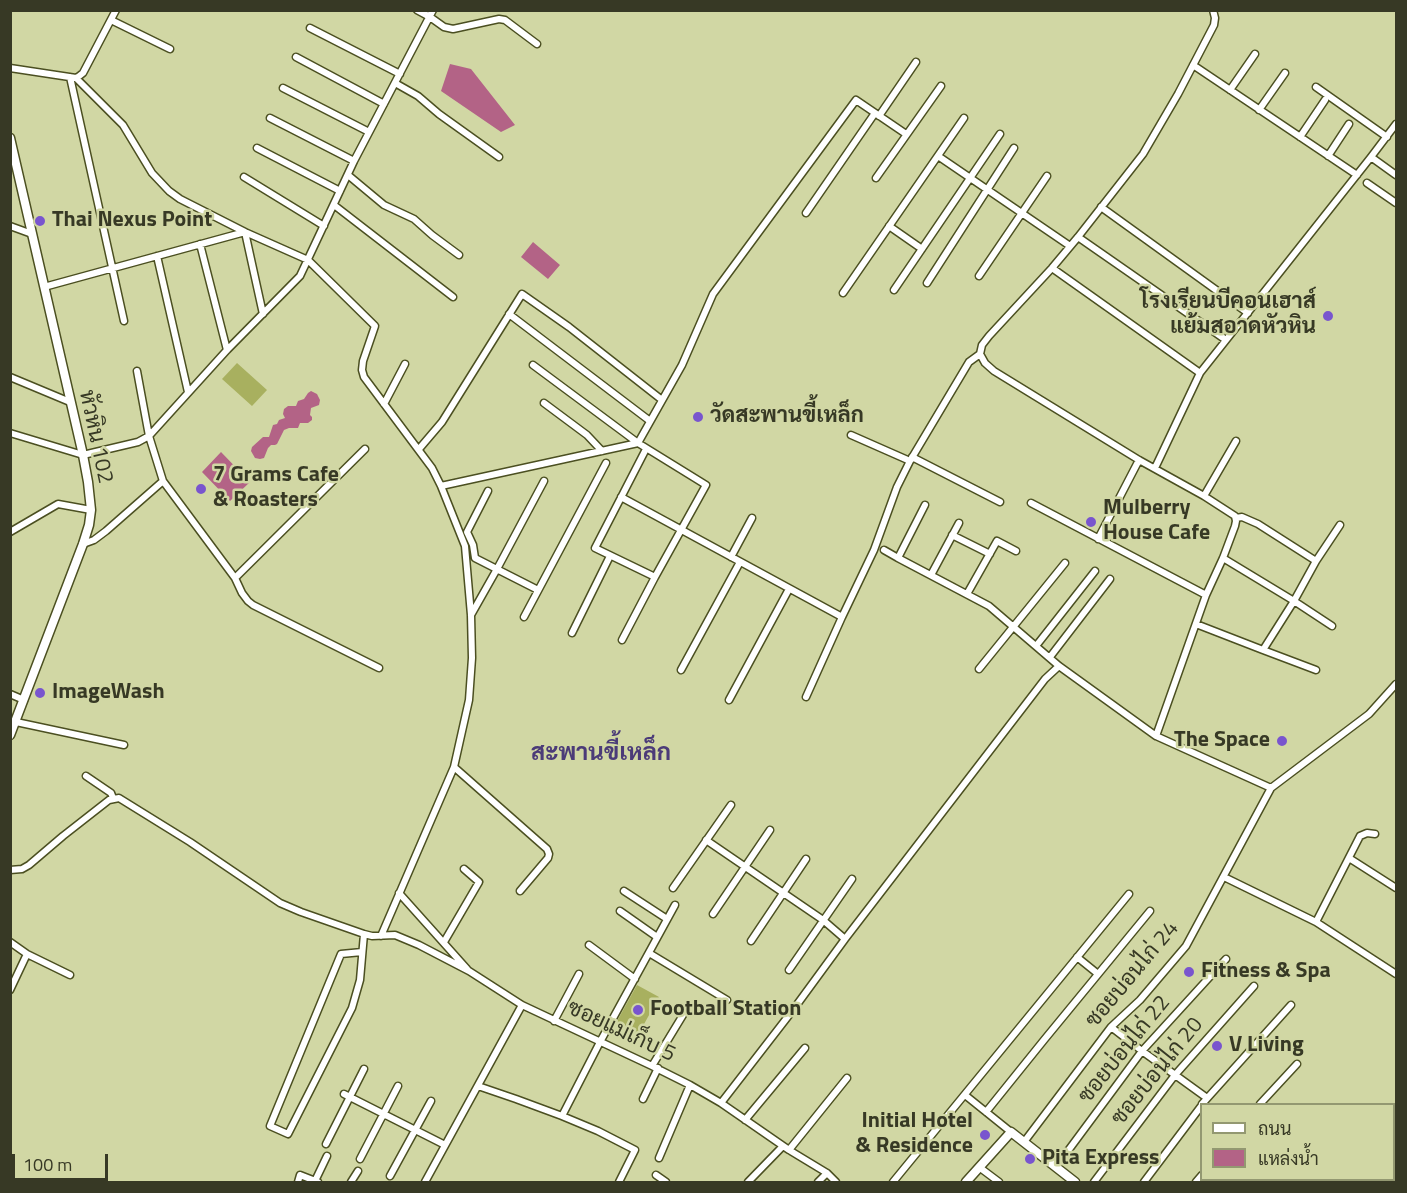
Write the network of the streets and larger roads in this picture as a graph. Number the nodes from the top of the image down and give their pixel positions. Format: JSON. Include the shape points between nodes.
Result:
{"nodes":[{"id":1,"x":116,"y":10,"type":"edge"},
{"id":2,"x":417,"y":10,"type":"edge"},
{"id":3,"x":1213,"y":10,"type":"edge"},
{"id":4,"x":432,"y":14,"type":"edge"},
{"id":5,"x":111,"y":20,"type":"junction"},
{"id":6,"x":310,"y":28,"type":"dead end"},
{"id":7,"x":537,"y":44,"type":"dead end"},
{"id":8,"x":170,"y":48,"type":"dead end"},
{"id":9,"x":1255,"y":54,"type":"dead end"},
{"id":10,"x":296,"y":57,"type":"dead end"},
{"id":11,"x":916,"y":62,"type":"dead end"},
{"id":12,"x":1193,"y":65,"type":"junction"},
{"id":13,"x":10,"y":68,"type":"edge"},
{"id":14,"x":1285,"y":73,"type":"dead end"},
{"id":15,"x":400,"y":74,"type":"junction"},
{"id":16,"x":73,"y":77,"type":"junction"},
{"id":17,"x":395,"y":83,"type":"junction"},
{"id":18,"x":941,"y":86,"type":"dead end"},
{"id":19,"x":1316,"y":87,"type":"dead end"},
{"id":20,"x":283,"y":88,"type":"dead end"},
{"id":21,"x":1230,"y":90,"type":"junction"},
{"id":22,"x":1325,"y":100,"type":"dead end"},
{"id":23,"x":384,"y":104,"type":"junction"},
{"id":24,"x":1259,"y":110,"type":"junction"},
{"id":25,"x":877,"y":114,"type":"junction"},
{"id":26,"x":270,"y":118,"type":"dead end"},
{"id":27,"x":964,"y":118,"type":"dead end"},
{"id":28,"x":1349,"y":124,"type":"dead end"},
{"id":29,"x":1396,"y":124,"type":"edge"},
{"id":30,"x":369,"y":132,"type":"junction"},
{"id":31,"x":906,"y":134,"type":"junction"},
{"id":32,"x":1000,"y":134,"type":"dead end"},
{"id":33,"x":1387,"y":136,"type":"junction"},
{"id":34,"x":1300,"y":137,"type":"junction"},
{"id":35,"x":10,"y":138,"type":"edge"},
{"id":36,"x":257,"y":148,"type":"dead end"},
{"id":37,"x":1014,"y":148,"type":"dead end"},
{"id":38,"x":938,"y":156,"type":"junction"},
{"id":39,"x":1328,"y":156,"type":"junction"},
{"id":40,"x":499,"y":157,"type":"dead end"},
{"id":41,"x":1371,"y":157,"type":"junction"},
{"id":42,"x":354,"y":161,"type":"junction"},
{"id":43,"x":348,"y":175,"type":"junction"},
{"id":44,"x":1356,"y":175,"type":"junction"},
{"id":45,"x":1396,"y":175,"type":"edge"},
{"id":46,"x":1047,"y":176,"type":"dead end"},
{"id":47,"x":244,"y":177,"type":"dead end"},
{"id":48,"x":876,"y":178,"type":"dead end"},
{"id":49,"x":970,"y":178,"type":"junction"},
{"id":50,"x":1367,"y":183,"type":"dead end"},
{"id":51,"x":988,"y":189,"type":"junction"},
{"id":52,"x":340,"y":191,"type":"junction"},
{"id":53,"x":1396,"y":201,"type":"edge"},
{"id":54,"x":334,"y":206,"type":"junction"},
{"id":55,"x":1101,"y":207,"type":"junction"},
{"id":56,"x":806,"y":213,"type":"dead end"},
{"id":57,"x":1022,"y":213,"type":"junction"},
{"id":58,"x":10,"y":226,"type":"edge"},
{"id":59,"x":324,"y":226,"type":"junction"},
{"id":60,"x":889,"y":226,"type":"junction"},
{"id":61,"x":245,"y":232,"type":"junction"},
{"id":62,"x":32,"y":234,"type":"junction"},
{"id":63,"x":1078,"y":237,"type":"junction"},
{"id":64,"x":200,"y":244,"type":"junction"},
{"id":65,"x":1070,"y":246,"type":"junction"},
{"id":66,"x":922,"y":249,"type":"junction"},
{"id":67,"x":459,"y":255,"type":"dead end"},
{"id":68,"x":157,"y":256,"type":"junction"},
{"id":69,"x":308,"y":260,"type":"junction"},
{"id":70,"x":112,"y":268,"type":"junction"},
{"id":71,"x":1052,"y":268,"type":"junction"},
{"id":72,"x":979,"y":276,"type":"dead end"},
{"id":73,"x":927,"y":283,"type":"dead end"},
{"id":74,"x":44,"y":287,"type":"junction"},
{"id":75,"x":894,"y":290,"type":"dead end"},
{"id":76,"x":843,"y":293,"type":"dead end"},
{"id":77,"x":453,"y":297,"type":"dead end"},
{"id":78,"x":1248,"y":313,"type":"junction"},
{"id":79,"x":263,"y":314,"type":"junction"},
{"id":80,"x":509,"y":314,"type":"junction"},
{"id":81,"x":124,"y":321,"type":"dead end"},
{"id":82,"x":1226,"y":340,"type":"junction"},
{"id":83,"x":226,"y":350,"type":"junction"},
{"id":84,"x":980,"y":354,"type":"junction"},
{"id":85,"x":405,"y":364,"type":"dead end"},
{"id":86,"x":533,"y":365,"type":"dead end"},
{"id":87,"x":137,"y":371,"type":"dead end"},
{"id":88,"x":1200,"y":373,"type":"junction"},
{"id":89,"x":10,"y":377,"type":"edge"},
{"id":90,"x":188,"y":392,"type":"junction"},
{"id":91,"x":662,"y":400,"type":"junction"},
{"id":92,"x":70,"y":402,"type":"junction"},
{"id":93,"x":384,"y":404,"type":"junction"},
{"id":94,"x":544,"y":404,"type":"dead end"},
{"id":95,"x":650,"y":421,"type":"junction"},
{"id":96,"x":11,"y":434,"type":"edge"},
{"id":97,"x":851,"y":435,"type":"dead end"},
{"id":98,"x":149,"y":436,"type":"junction"},
{"id":99,"x":1236,"y":441,"type":"dead end"},
{"id":100,"x":638,"y":443,"type":"junction"},
{"id":101,"x":365,"y":449,"type":"dead end"},
{"id":102,"x":419,"y":449,"type":"junction"},
{"id":103,"x":646,"y":449,"type":"junction"},
{"id":104,"x":603,"y":451,"type":"junction"},
{"id":105,"x":83,"y":455,"type":"junction"},
{"id":106,"x":911,"y":459,"type":"junction"},
{"id":107,"x":1139,"y":460,"type":"junction"},
{"id":108,"x":606,"y":464,"type":"dead end"},
{"id":109,"x":1155,"y":468,"type":"junction"},
{"id":110,"x":163,"y":481,"type":"junction"},
{"id":111,"x":544,"y":481,"type":"dead end"},
{"id":112,"x":441,"y":486,"type":"junction"},
{"id":113,"x":488,"y":491,"type":"dead end"},
{"id":114,"x":1204,"y":496,"type":"junction"},
{"id":115,"x":621,"y":497,"type":"junction"},
{"id":116,"x":1000,"y":502,"type":"dead end"},
{"id":117,"x":1031,"y":503,"type":"dead end"},
{"id":118,"x":925,"y":506,"type":"dead end"},
{"id":119,"x":91,"y":510,"type":"junction"},
{"id":120,"x":752,"y":518,"type":"dead end"},
{"id":121,"x":1236,"y":518,"type":"junction"},
{"id":122,"x":959,"y":523,"type":"dead end"},
{"id":123,"x":1340,"y":525,"type":"dead end"},
{"id":124,"x":11,"y":530,"type":"edge"},
{"id":125,"x":681,"y":530,"type":"junction"},
{"id":126,"x":952,"y":535,"type":"junction"},
{"id":127,"x":1098,"y":539,"type":"junction"},
{"id":128,"x":82,"y":544,"type":"junction"},
{"id":129,"x":884,"y":550,"type":"dead end"},
{"id":130,"x":1016,"y":551,"type":"dead end"},
{"id":131,"x":990,"y":554,"type":"junction"},
{"id":132,"x":610,"y":556,"type":"junction"},
{"id":133,"x":731,"y":557,"type":"junction"},
{"id":134,"x":898,"y":558,"type":"junction"},
{"id":135,"x":1223,"y":558,"type":"junction"},
{"id":136,"x":1316,"y":561,"type":"junction"},
{"id":137,"x":740,"y":562,"type":"junction"},
{"id":138,"x":1065,"y":563,"type":"dead end"},
{"id":139,"x":497,"y":569,"type":"junction"},
{"id":140,"x":1095,"y":571,"type":"dead end"},
{"id":141,"x":931,"y":575,"type":"junction"},
{"id":142,"x":655,"y":577,"type":"junction"},
{"id":143,"x":234,"y":578,"type":"junction"},
{"id":144,"x":1110,"y":579,"type":"dead end"},
{"id":145,"x":789,"y":589,"type":"junction"},
{"id":146,"x":538,"y":590,"type":"junction"},
{"id":147,"x":967,"y":594,"type":"junction"},
{"id":148,"x":1206,"y":595,"type":"junction"},
{"id":149,"x":1293,"y":601,"type":"junction"},
{"id":150,"x":471,"y":615,"type":"junction"},
{"id":151,"x":524,"y":617,"type":"dead end"},
{"id":152,"x":842,"y":617,"type":"junction"},
{"id":153,"x":1196,"y":624,"type":"junction"},
{"id":154,"x":1014,"y":627,"type":"junction"},
{"id":155,"x":1332,"y":627,"type":"dead end"},
{"id":156,"x":572,"y":633,"type":"dead end"},
{"id":157,"x":622,"y":640,"type":"dead end"},
{"id":158,"x":1036,"y":646,"type":"junction"},
{"id":159,"x":1263,"y":650,"type":"junction"},
{"id":160,"x":1050,"y":657,"type":"junction"},
{"id":161,"x":1059,"y":666,"type":"junction"},
{"id":162,"x":379,"y":668,"type":"dead end"},
{"id":163,"x":979,"y":669,"type":"dead end"},
{"id":164,"x":681,"y":670,"type":"dead end"},
{"id":165,"x":1316,"y":670,"type":"dead end"},
{"id":166,"x":1396,"y":684,"type":"edge"},
{"id":167,"x":10,"y":694,"type":"edge"},
{"id":168,"x":806,"y":698,"type":"dead end"},
{"id":169,"x":24,"y":700,"type":"junction"},
{"id":170,"x":729,"y":700,"type":"dead end"},
{"id":171,"x":16,"y":722,"type":"junction"},
{"id":172,"x":10,"y":735,"type":"edge"},
{"id":173,"x":1156,"y":736,"type":"junction"},
{"id":174,"x":124,"y":745,"type":"dead end"},
{"id":175,"x":454,"y":767,"type":"junction"},
{"id":176,"x":86,"y":776,"type":"dead end"},
{"id":177,"x":1271,"y":788,"type":"junction"},
{"id":178,"x":113,"y":798,"type":"junction"},
{"id":179,"x":731,"y":805,"type":"dead end"},
{"id":180,"x":770,"y":830,"type":"dead end"},
{"id":181,"x":1375,"y":834,"type":"dead end"},
{"id":182,"x":706,"y":840,"type":"junction"},
{"id":183,"x":1349,"y":858,"type":"junction"},
{"id":184,"x":806,"y":859,"type":"dead end"},
{"id":185,"x":745,"y":867,"type":"junction"},
{"id":186,"x":464,"y":869,"type":"dead end"},
{"id":187,"x":10,"y":870,"type":"edge"},
{"id":188,"x":1224,"y":877,"type":"junction"},
{"id":189,"x":852,"y":879,"type":"dead end"},
{"id":190,"x":673,"y":888,"type":"dead end"},
{"id":191,"x":1396,"y":888,"type":"edge"},
{"id":192,"x":520,"y":891,"type":"dead end"},
{"id":193,"x":624,"y":891,"type":"dead end"},
{"id":194,"x":399,"y":893,"type":"junction"},
{"id":195,"x":783,"y":893,"type":"junction"},
{"id":196,"x":1129,"y":894,"type":"dead end"},
{"id":197,"x":675,"y":905,"type":"dead end"},
{"id":198,"x":620,"y":911,"type":"dead end"},
{"id":199,"x":1150,"y":911,"type":"dead end"},
{"id":200,"x":713,"y":914,"type":"dead end"},
{"id":201,"x":668,"y":918,"type":"junction"},
{"id":202,"x":823,"y":920,"type":"junction"},
{"id":203,"x":1316,"y":922,"type":"junction"},
{"id":204,"x":364,"y":934,"type":"junction"},
{"id":205,"x":381,"y":936,"type":"junction"},
{"id":206,"x":657,"y":937,"type":"junction"},
{"id":207,"x":845,"y":939,"type":"junction"},
{"id":208,"x":751,"y":941,"type":"dead end"},
{"id":209,"x":10,"y":942,"type":"edge"},
{"id":210,"x":444,"y":942,"type":"junction"},
{"id":211,"x":589,"y":945,"type":"dead end"},
{"id":212,"x":362,"y":952,"type":"junction"},
{"id":213,"x":649,"y":953,"type":"junction"},
{"id":214,"x":27,"y":954,"type":"junction"},
{"id":215,"x":1077,"y":957,"type":"junction"},
{"id":216,"x":1226,"y":959,"type":"dead end"},
{"id":217,"x":789,"y":970,"type":"dead end"},
{"id":218,"x":469,"y":971,"type":"junction"},
{"id":219,"x":579,"y":974,"type":"dead end"},
{"id":220,"x":1098,"y":974,"type":"junction"},
{"id":221,"x":1396,"y":974,"type":"edge"},
{"id":222,"x":70,"y":975,"type":"dead end"},
{"id":223,"x":635,"y":979,"type":"junction"},
{"id":224,"x":1254,"y":986,"type":"dead end"},
{"id":225,"x":10,"y":990,"type":"edge"},
{"id":226,"x":728,"y":1000,"type":"dead end"},
{"id":227,"x":522,"y":1005,"type":"junction"},
{"id":228,"x":1291,"y":1005,"type":"dead end"},
{"id":229,"x":683,"y":1015,"type":"dead end"},
{"id":230,"x":554,"y":1021,"type":"junction"},
{"id":231,"x":1111,"y":1027,"type":"junction"},
{"id":232,"x":600,"y":1042,"type":"junction"},
{"id":233,"x":805,"y":1048,"type":"dead end"},
{"id":234,"x":1142,"y":1051,"type":"junction"},
{"id":235,"x":1297,"y":1064,"type":"dead end"},
{"id":236,"x":655,"y":1067,"type":"junction"},
{"id":237,"x":364,"y":1069,"type":"dead end"},
{"id":238,"x":1175,"y":1075,"type":"junction"},
{"id":239,"x":847,"y":1078,"type":"dead end"},
{"id":240,"x":690,"y":1085,"type":"junction"},
{"id":241,"x":398,"y":1086,"type":"dead end"},
{"id":242,"x":478,"y":1086,"type":"junction"},
{"id":243,"x":965,"y":1095,"type":"junction"},
{"id":244,"x":347,"y":1096,"type":"junction"},
{"id":245,"x":1207,"y":1098,"type":"junction"},
{"id":246,"x":643,"y":1099,"type":"dead end"},
{"id":247,"x":431,"y":1101,"type":"dead end"},
{"id":248,"x":721,"y":1103,"type":"junction"},
{"id":249,"x":1203,"y":1103,"type":"edge"},
{"id":250,"x":1261,"y":1103,"type":"edge"},
{"id":251,"x":1200,"y":1108,"type":"edge"},
{"id":252,"x":986,"y":1112,"type":"junction"},
{"id":253,"x":383,"y":1114,"type":"junction"},
{"id":254,"x":562,"y":1116,"type":"junction"},
{"id":255,"x":745,"y":1120,"type":"junction"},
{"id":256,"x":415,"y":1130,"type":"junction"},
{"id":257,"x":1011,"y":1132,"type":"junction"},
{"id":258,"x":1024,"y":1142,"type":"junction"},
{"id":259,"x":326,"y":1144,"type":"dead end"},
{"id":260,"x":445,"y":1145,"type":"junction"},
{"id":261,"x":786,"y":1148,"type":"junction"},
{"id":262,"x":327,"y":1156,"type":"dead end"},
{"id":263,"x":659,"y":1158,"type":"dead end"},
{"id":264,"x":360,"y":1159,"type":"dead end"},
{"id":265,"x":979,"y":1167,"type":"junction"},
{"id":266,"x":1056,"y":1167,"type":"junction"},
{"id":267,"x":358,"y":1171,"type":"dead end"},
{"id":268,"x":827,"y":1173,"type":"junction"},
{"id":269,"x":656,"y":1175,"type":"dead end"},
{"id":270,"x":390,"y":1176,"type":"dead end"},
{"id":271,"x":298,"y":1182,"type":"edge"},
{"id":272,"x":316,"y":1182,"type":"edge"},
{"id":273,"x":351,"y":1182,"type":"edge"},
{"id":274,"x":425,"y":1182,"type":"edge"},
{"id":275,"x":619,"y":1182,"type":"edge"},
{"id":276,"x":666,"y":1182,"type":"edge"},
{"id":277,"x":748,"y":1182,"type":"edge"},
{"id":278,"x":818,"y":1182,"type":"edge"},
{"id":279,"x":836,"y":1182,"type":"edge"},
{"id":280,"x":893,"y":1182,"type":"edge"},
{"id":281,"x":966,"y":1182,"type":"edge"},
{"id":282,"x":999,"y":1182,"type":"edge"},
{"id":283,"x":1076,"y":1182,"type":"edge"},
{"id":284,"x":1094,"y":1182,"type":"edge"},
{"id":285,"x":1144,"y":1182,"type":"edge"}],
"edges":[{"from":1,"to":5,"type":"street"},
{"from":2,"to":4,"type":"street"},
{"from":3,"to":12,"type":"street","via":[[1214,25]]},
{"from":4,"to":7,"type":"street","via":[[444,27],[453,29],[505,20]]},
{"from":4,"to":15,"type":"street"},
{"from":5,"to":8,"type":"street"},
{"from":5,"to":16,"type":"street","via":[[83,73]]},
{"from":6,"to":15,"type":"street"},
{"from":9,"to":21,"type":"street"},
{"from":10,"to":23,"type":"street"},
{"from":11,"to":25,"type":"street"},
{"from":12,"to":21,"type":"street"},
{"from":12,"to":55,"type":"street","via":[[1143,154]]},
{"from":13,"to":16,"type":"street"},
{"from":14,"to":24,"type":"street"},
{"from":15,"to":17,"type":"street"},
{"from":16,"to":61,"type":"street","via":[[123,124],[169,192]]},
{"from":16,"to":70,"type":"street"},
{"from":17,"to":23,"type":"street"},
{"from":17,"to":40,"type":"street"},
{"from":18,"to":31,"type":"street"},
{"from":19,"to":33,"type":"street"},
{"from":20,"to":30,"type":"street"},
{"from":21,"to":24,"type":"street"},
{"from":22,"to":34,"type":"street"},
{"from":23,"to":30,"type":"street"},
{"from":24,"to":34,"type":"street"},
{"from":25,"to":31,"type":"street"},
{"from":25,"to":56,"type":"street"},
{"from":25,"to":91,"type":"street","via":[[856,100],[713,294]]},
{"from":26,"to":42,"type":"street"},
{"from":27,"to":38,"type":"street"},
{"from":28,"to":39,"type":"street"},
{"from":29,"to":33,"type":"street"},
{"from":30,"to":42,"type":"street"},
{"from":31,"to":48,"type":"street"},
{"from":32,"to":49,"type":"street"},
{"from":33,"to":41,"type":"street"},
{"from":34,"to":39,"type":"street"},
{"from":35,"to":62,"type":"street","name":"หัวหิน 102"},
{"from":36,"to":52,"type":"street"},
{"from":37,"to":51,"type":"street"},
{"from":38,"to":49,"type":"street"},
{"from":38,"to":60,"type":"street"},
{"from":39,"to":44,"type":"street"},
{"from":41,"to":44,"type":"street"},
{"from":41,"to":45,"type":"street"},
{"from":42,"to":43,"type":"street"},
{"from":43,"to":52,"type":"street"},
{"from":43,"to":67,"type":"street","via":[[384,205],[414,219]]},
{"from":44,"to":78,"type":"street"},
{"from":46,"to":57,"type":"street"},
{"from":47,"to":59,"type":"street"},
{"from":49,"to":51,"type":"street"},
{"from":49,"to":66,"type":"street"},
{"from":50,"to":53,"type":"street"},
{"from":51,"to":57,"type":"street"},
{"from":51,"to":73,"type":"street"},
{"from":52,"to":54,"type":"street"},
{"from":54,"to":59,"type":"street"},
{"from":54,"to":77,"type":"street"},
{"from":55,"to":63,"type":"street"},
{"from":55,"to":78,"type":"street"},
{"from":57,"to":65,"type":"street"},
{"from":57,"to":72,"type":"street"},
{"from":58,"to":62,"type":"street"},
{"from":59,"to":69,"type":"street"},
{"from":60,"to":66,"type":"street"},
{"from":60,"to":76,"type":"street"},
{"from":61,"to":64,"type":"street"},
{"from":61,"to":69,"type":"street"},
{"from":61,"to":79,"type":"street"},
{"from":62,"to":74,"type":"street","name":"หัวหิน 102"},
{"from":63,"to":65,"type":"street"},
{"from":63,"to":82,"type":"street"},
{"from":64,"to":68,"type":"street"},
{"from":64,"to":83,"type":"street"},
{"from":65,"to":71,"type":"street"},
{"from":66,"to":75,"type":"street"},
{"from":68,"to":70,"type":"street"},
{"from":68,"to":90,"type":"street"},
{"from":69,"to":79,"type":"street","via":[[300,276]]},
{"from":69,"to":93,"type":"street","via":[[375,326],[362,370]]},
{"from":70,"to":74,"type":"street"},
{"from":70,"to":81,"type":"street"},
{"from":71,"to":84,"type":"street","via":[[989,336]]},
{"from":71,"to":88,"type":"street"},
{"from":74,"to":92,"type":"street","name":"หัวหิน 102"},
{"from":78,"to":82,"type":"street"},
{"from":79,"to":83,"type":"street"},
{"from":80,"to":91,"type":"street","via":[[524,295]]},
{"from":80,"to":95,"type":"street"},
{"from":80,"to":102,"type":"street","via":[[442,422]]},
{"from":82,"to":88,"type":"street"},
{"from":83,"to":90,"type":"street"},
{"from":84,"to":106,"type":"street","via":[[969,362]]},
{"from":84,"to":107,"type":"street","via":[[994,371]]},
{"from":85,"to":93,"type":"street"},
{"from":86,"to":100,"type":"street"},
{"from":87,"to":98,"type":"street"},
{"from":88,"to":109,"type":"street"},
{"from":89,"to":92,"type":"street"},
{"from":90,"to":98,"type":"street"},
{"from":91,"to":95,"type":"street"},
{"from":92,"to":105,"type":"street","name":"หัวหิน 102"},
{"from":93,"to":102,"type":"street"},
{"from":94,"to":104,"type":"street"},
{"from":95,"to":100,"type":"street"},
{"from":96,"to":105,"type":"street"},
{"from":97,"to":106,"type":"street"},
{"from":98,"to":105,"type":"street"},
{"from":98,"to":110,"type":"street"},
{"from":99,"to":114,"type":"street"},
{"from":100,"to":103,"type":"street"},
{"from":100,"to":104,"type":"street"},
{"from":101,"to":143,"type":"street"},
{"from":102,"to":112,"type":"street"},
{"from":103,"to":115,"type":"street"},
{"from":103,"to":125,"type":"street","via":[[706,485]]},
{"from":104,"to":112,"type":"street"},
{"from":105,"to":119,"type":"street","name":"หัวหิน 102"},
{"from":106,"to":116,"type":"street"},
{"from":106,"to":152,"type":"street"},
{"from":107,"to":109,"type":"street"},
{"from":107,"to":127,"type":"street"},
{"from":108,"to":146,"type":"street"},
{"from":109,"to":114,"type":"street"},
{"from":110,"to":128,"type":"street","via":[[106,531]]},
{"from":110,"to":143,"type":"street"},
{"from":111,"to":139,"type":"street"},
{"from":112,"to":150,"type":"street","via":[[465,546]]},
{"from":113,"to":139,"type":"street","via":[[467,532],[475,558]]},
{"from":114,"to":121,"type":"street"},
{"from":115,"to":125,"type":"street"},
{"from":115,"to":132,"type":"street","via":[[595,548]]},
{"from":117,"to":127,"type":"street"},
{"from":118,"to":134,"type":"street"},
{"from":119,"to":124,"type":"street","via":[[58,504]]},
{"from":119,"to":128,"type":"street","name":"หัวหิน 102"},
{"from":120,"to":133,"type":"street"},
{"from":121,"to":135,"type":"street"},
{"from":121,"to":136,"type":"street","via":[[1258,524]]},
{"from":122,"to":126,"type":"street"},
{"from":123,"to":136,"type":"street"},
{"from":125,"to":133,"type":"street"},
{"from":125,"to":142,"type":"street"},
{"from":126,"to":131,"type":"street"},
{"from":126,"to":141,"type":"street"},
{"from":127,"to":148,"type":"street"},
{"from":128,"to":169,"type":"street","name":"หัวหิน 102"},
{"from":129,"to":134,"type":"street"},
{"from":130,"to":131,"type":"street","via":[[997,541]]},
{"from":131,"to":147,"type":"street"},
{"from":132,"to":142,"type":"street"},
{"from":132,"to":156,"type":"street"},
{"from":133,"to":137,"type":"street"},
{"from":134,"to":141,"type":"street"},
{"from":135,"to":148,"type":"street"},
{"from":135,"to":149,"type":"street"},
{"from":136,"to":149,"type":"street"},
{"from":137,"to":145,"type":"street"},
{"from":137,"to":164,"type":"street"},
{"from":138,"to":154,"type":"street"},
{"from":139,"to":146,"type":"street"},
{"from":139,"to":150,"type":"street"},
{"from":140,"to":158,"type":"street"},
{"from":141,"to":147,"type":"street"},
{"from":142,"to":157,"type":"street"},
{"from":143,"to":162,"type":"street","via":[[254,605]]},
{"from":144,"to":160,"type":"street"},
{"from":145,"to":152,"type":"street"},
{"from":145,"to":170,"type":"street"},
{"from":146,"to":151,"type":"street"},
{"from":147,"to":154,"type":"street"},
{"from":148,"to":153,"type":"street"},
{"from":149,"to":155,"type":"street"},
{"from":149,"to":159,"type":"street"},
{"from":150,"to":175,"type":"street","via":[[469,700]]},
{"from":152,"to":168,"type":"street"},
{"from":153,"to":159,"type":"street"},
{"from":153,"to":173,"type":"street"},
{"from":154,"to":158,"type":"street"},
{"from":154,"to":163,"type":"street"},
{"from":158,"to":160,"type":"street"},
{"from":159,"to":165,"type":"street"},
{"from":160,"to":161,"type":"street"},
{"from":161,"to":173,"type":"street"},
{"from":161,"to":207,"type":"street"},
{"from":166,"to":177,"type":"street","via":[[1369,714]]},
{"from":167,"to":169,"type":"street"},
{"from":169,"to":171,"type":"street","name":"หัวหิน 102"},
{"from":171,"to":172,"type":"street","name":"หัวหิน 102"},
{"from":171,"to":174,"type":"street"},
{"from":173,"to":177,"type":"street"},
{"from":175,"to":192,"type":"street","via":[[548,849],[548,858]]},
{"from":175,"to":194,"type":"street"},
{"from":176,"to":178,"type":"street","name":"ซอยแม่เก็บ 5"},
{"from":177,"to":188,"type":"street","name":"ซอยบ่อนไก่ 24"},
{"from":178,"to":187,"type":"street","via":[[29,866]]},
{"from":178,"to":204,"type":"street","name":"ซอยแม่เก็บ 5","via":[[128,803],[280,903]]},
{"from":179,"to":182,"type":"street"},
{"from":180,"to":185,"type":"street"},
{"from":181,"to":183,"type":"street","via":[[1360,836]]},
{"from":182,"to":185,"type":"street"},
{"from":182,"to":190,"type":"street"},
{"from":183,"to":191,"type":"street"},
{"from":183,"to":203,"type":"street"},
{"from":184,"to":195,"type":"street"},
{"from":185,"to":195,"type":"street"},
{"from":185,"to":200,"type":"street"},
{"from":186,"to":210,"type":"street","via":[[478,882]]},
{"from":188,"to":203,"type":"street"},
{"from":188,"to":231,"type":"street","name":"ซอยบ่อนไก่ 24","via":[[1186,946]]},
{"from":189,"to":202,"type":"street"},
{"from":193,"to":201,"type":"street"},
{"from":194,"to":205,"type":"street"},
{"from":194,"to":210,"type":"street"},
{"from":195,"to":202,"type":"street"},
{"from":195,"to":208,"type":"street"},
{"from":196,"to":215,"type":"street"},
{"from":197,"to":201,"type":"street"},
{"from":198,"to":206,"type":"street"},
{"from":199,"to":220,"type":"street"},
{"from":201,"to":206,"type":"street"},
{"from":202,"to":207,"type":"street"},
{"from":202,"to":217,"type":"street"},
{"from":203,"to":221,"type":"street"},
{"from":204,"to":205,"type":"street","name":"ซอยแม่เก็บ 5"},
{"from":204,"to":212,"type":"street"},
{"from":205,"to":218,"type":"street","name":"ซอยแม่เก็บ 5","via":[[395,935]]},
{"from":206,"to":213,"type":"street"},
{"from":207,"to":248,"type":"street"},
{"from":209,"to":214,"type":"street"},
{"from":210,"to":218,"type":"street"},
{"from":211,"to":223,"type":"street"},
{"from":212,"to":212,"type":"street","via":[[352,1008],[288,1134],[270,1126],[341,954]]},
{"from":213,"to":223,"type":"street"},
{"from":213,"to":226,"type":"street"},
{"from":214,"to":222,"type":"street"},
{"from":214,"to":225,"type":"street"},
{"from":215,"to":220,"type":"street"},
{"from":215,"to":243,"type":"street"},
{"from":216,"to":234,"type":"street","name":"ซอยบ่อนไก่ 22"},
{"from":218,"to":227,"type":"street","name":"ซอยแม่เก็บ 5"},
{"from":219,"to":230,"type":"street"},
{"from":220,"to":252,"type":"street"},
{"from":223,"to":232,"type":"street"},
{"from":224,"to":238,"type":"street","name":"ซอยบ่อนไก่ 20"},
{"from":227,"to":230,"type":"street","name":"ซอยแม่เก็บ 5"},
{"from":227,"to":242,"type":"street"},
{"from":228,"to":245,"type":"street"},
{"from":229,"to":236,"type":"street"},
{"from":230,"to":232,"type":"street","name":"ซอยแม่เก็บ 5"},
{"from":231,"to":234,"type":"street"},
{"from":231,"to":258,"type":"street","name":"ซอยบ่อนไก่ 24"},
{"from":232,"to":236,"type":"street","name":"ซอยแม่เก็บ 5"},
{"from":232,"to":254,"type":"street"},
{"from":233,"to":255,"type":"street"},
{"from":234,"to":238,"type":"street"},
{"from":234,"to":266,"type":"street","name":"ซอยบ่อนไก่ 22"},
{"from":235,"to":250,"type":"street"},
{"from":236,"to":240,"type":"street","name":"ซอยแม่เก็บ 5"},
{"from":236,"to":246,"type":"street"},
{"from":237,"to":244,"type":"street"},
{"from":238,"to":245,"type":"street"},
{"from":238,"to":284,"type":"street","name":"ซอยบ่อนไก่ 20"},
{"from":239,"to":261,"type":"street"},
{"from":240,"to":248,"type":"street","name":"ซอยแม่เก็บ 5"},
{"from":240,"to":263,"type":"street"},
{"from":241,"to":253,"type":"street"},
{"from":242,"to":254,"type":"street"},
{"from":242,"to":260,"type":"street"},
{"from":243,"to":252,"type":"street"},
{"from":243,"to":280,"type":"street"},
{"from":244,"to":253,"type":"street"},
{"from":244,"to":259,"type":"street"},
{"from":245,"to":249,"type":"street"},
{"from":247,"to":256,"type":"street"},
{"from":248,"to":255,"type":"street","name":"ซอยแม่เก็บ 5"},
{"from":251,"to":285,"type":"street"},
{"from":252,"to":257,"type":"street"},
{"from":253,"to":256,"type":"street"},
{"from":253,"to":264,"type":"street"},
{"from":254,"to":275,"type":"street","via":[[635,1150]]},
{"from":255,"to":261,"type":"street","name":"ซอยแม่เก็บ 5"},
{"from":256,"to":260,"type":"street"},
{"from":256,"to":270,"type":"street"},
{"from":257,"to":258,"type":"street"},
{"from":257,"to":265,"type":"street"},
{"from":258,"to":266,"type":"street"},
{"from":260,"to":274,"type":"street"},
{"from":261,"to":268,"type":"street","name":"ซอยแม่เก็บ 5"},
{"from":261,"to":277,"type":"street"},
{"from":262,"to":272,"type":"street"},
{"from":265,"to":281,"type":"street"},
{"from":265,"to":282,"type":"street"},
{"from":266,"to":283,"type":"street"},
{"from":267,"to":273,"type":"street"},
{"from":268,"to":278,"type":"street"},
{"from":268,"to":279,"type":"street","name":"ซอยแม่เก็บ 5"},
{"from":269,"to":276,"type":"street"},
{"from":271,"to":272,"type":"street","via":[[300,1175]]}]}
